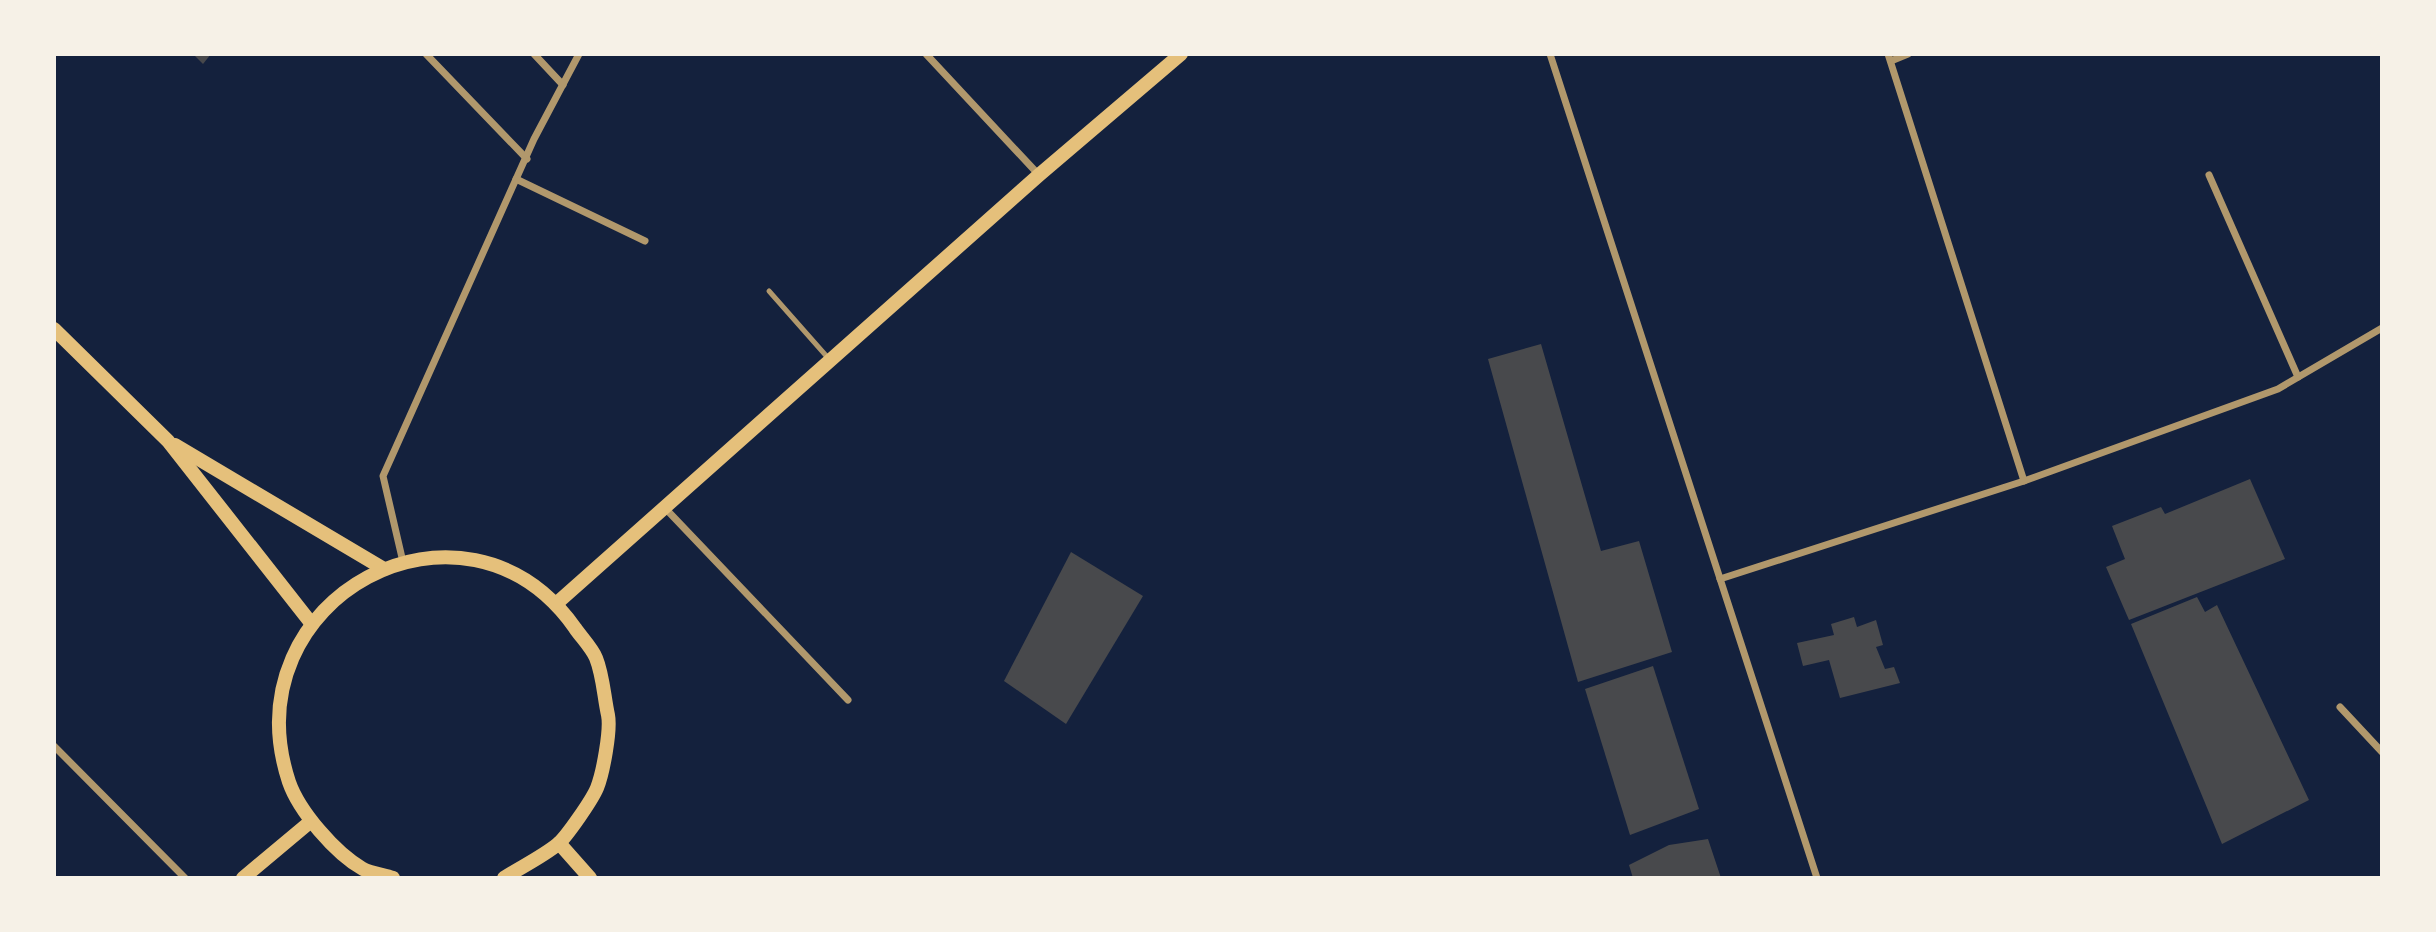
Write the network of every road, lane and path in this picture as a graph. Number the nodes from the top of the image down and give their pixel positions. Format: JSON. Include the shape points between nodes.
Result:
{"nodes":[{"id":1,"x":426,"y":54,"type":"edge"},
{"id":2,"x":534,"y":54,"type":"edge"},
{"id":3,"x":579,"y":54,"type":"edge"},
{"id":4,"x":926,"y":54,"type":"edge"},
{"id":5,"x":1181,"y":54,"type":"edge"},
{"id":6,"x":1550,"y":54,"type":"edge"},
{"id":7,"x":1908,"y":54,"type":"edge"},
{"id":8,"x":1889,"y":57,"type":"edge"},
{"id":9,"x":563,"y":85,"type":"junction"},
{"id":10,"x":527,"y":159,"type":"junction"},
{"id":11,"x":1039,"y":175,"type":"junction"},
{"id":12,"x":2209,"y":175,"type":"dead end"},
{"id":13,"x":516,"y":179,"type":"junction"},
{"id":14,"x":645,"y":241,"type":"dead end"},
{"id":15,"x":769,"y":291,"type":"dead end"},
{"id":16,"x":2382,"y":328,"type":"edge"},
{"id":17,"x":54,"y":330,"type":"edge"},
{"id":18,"x":831,"y":362,"type":"junction"},
{"id":19,"x":2298,"y":377,"type":"junction"},
{"id":20,"x":168,"y":441,"type":"junction"},
{"id":21,"x":2024,"y":481,"type":"junction"},
{"id":22,"x":665,"y":508,"type":"junction"},
{"id":23,"x":403,"y":562,"type":"junction"},
{"id":24,"x":384,"y":569,"type":"junction"},
{"id":25,"x":1720,"y":579,"type":"junction"},
{"id":26,"x":557,"y":603,"type":"junction"},
{"id":27,"x":311,"y":623,"type":"junction"},
{"id":28,"x":848,"y":700,"type":"dead end"},
{"id":29,"x":2340,"y":707,"type":"dead end"},
{"id":30,"x":54,"y":746,"type":"edge"},
{"id":31,"x":2382,"y":752,"type":"edge"},
{"id":32,"x":310,"y":822,"type":"junction"},
{"id":33,"x":559,"y":843,"type":"junction"},
{"id":34,"x":185,"y":878,"type":"edge"},
{"id":35,"x":243,"y":878,"type":"edge"},
{"id":36,"x":393,"y":878,"type":"edge"},
{"id":37,"x":504,"y":878,"type":"edge"},
{"id":38,"x":590,"y":878,"type":"edge"},
{"id":39,"x":1817,"y":878,"type":"edge"}],
"edges":[{"from":1,"to":10,"type":"street"},
{"from":2,"to":9,"type":"street"},
{"from":3,"to":9,"type":"street"},
{"from":4,"to":11,"type":"street"},
{"from":5,"to":11,"type":"main road"},
{"from":6,"to":25,"type":"street"},
{"from":7,"to":8,"type":"street"},
{"from":8,"to":21,"type":"street"},
{"from":9,"to":10,"type":"street"},
{"from":10,"to":13,"type":"street"},
{"from":11,"to":18,"type":"main road"},
{"from":12,"to":19,"type":"street"},
{"from":13,"to":14,"type":"street"},
{"from":13,"to":23,"type":"street","via":[[383,476]]},
{"from":15,"to":18,"type":"lane"},
{"from":16,"to":19,"type":"street"},
{"from":17,"to":20,"type":"main road"},
{"from":18,"to":22,"type":"main road"},
{"from":19,"to":21,"type":"street","via":[[2278,389]]},
{"from":20,"to":24,"type":"main road"},
{"from":20,"to":27,"type":"main road"},
{"from":21,"to":25,"type":"street"},
{"from":22,"to":26,"type":"main road"},
{"from":22,"to":28,"type":"street"},
{"from":23,"to":24,"type":"main road"},
{"from":23,"to":26,"type":"main road","via":[[444,558],[485,563],[524,579]]},
{"from":24,"to":27,"type":"main road","via":[[344,591]]},
{"from":25,"to":39,"type":"street"},
{"from":26,"to":33,"type":"main road","via":[[596,658],[609,723],[597,788]]},
{"from":27,"to":32,"type":"main road","via":[[293,654],[282,687],[278,722],[281,758]]},
{"from":29,"to":31,"type":"street"},
{"from":30,"to":34,"type":"street"},
{"from":32,"to":35,"type":"main road"},
{"from":32,"to":36,"type":"main road","via":[[363,869]]},
{"from":33,"to":37,"type":"main road"},
{"from":33,"to":38,"type":"main road"}]}
